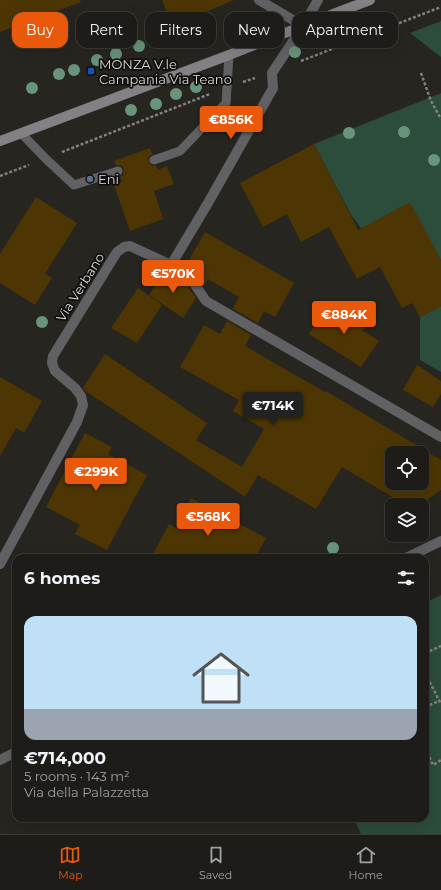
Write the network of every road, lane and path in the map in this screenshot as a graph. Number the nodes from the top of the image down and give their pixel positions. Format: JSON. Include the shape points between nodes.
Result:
{"nodes":[{"id":1,"x":259,"y":0,"type":"edge"},
{"id":2,"x":318,"y":0,"type":"edge"},
{"id":3,"x":370,"y":0,"type":"edge"},
{"id":4,"x":441,"y":7,"type":"edge"},
{"id":5,"x":311,"y":12,"type":"edge"},
{"id":6,"x":336,"y":12,"type":"edge"},
{"id":7,"x":292,"y":20,"type":"edge"},
{"id":8,"x":292,"y":30,"type":"edge"},
{"id":9,"x":292,"y":43,"type":"edge"},
{"id":10,"x":229,"y":55,"type":"junction"},
{"id":11,"x":301,"y":61,"type":"dead end"},
{"id":12,"x":272,"y":73,"type":"junction"},
{"id":13,"x":421,"y":73,"type":"dead end"},
{"id":14,"x":226,"y":88,"type":"junction"},
{"id":15,"x":441,"y":119,"type":"edge"},
{"id":16,"x":21,"y":133,"type":"junction"},
{"id":17,"x":0,"y":141,"type":"edge"},
{"id":18,"x":46,"y":159,"type":"junction"},
{"id":19,"x":154,"y":160,"type":"dead end"},
{"id":20,"x":118,"y":171,"type":"dead end"},
{"id":21,"x":0,"y":176,"type":"edge"},
{"id":22,"x":171,"y":265,"type":"junction"},
{"id":23,"x":441,"y":437,"type":"edge"},
{"id":24,"x":441,"y":541,"type":"edge"},
{"id":25,"x":3,"y":551,"type":"edge"},
{"id":26,"x":414,"y":554,"type":"edge"},
{"id":27,"x":0,"y":564,"type":"edge"},
{"id":28,"x":441,"y":646,"type":"edge"},
{"id":29,"x":429,"y":651,"type":"edge"},
{"id":30,"x":429,"y":681,"type":"edge"},
{"id":31,"x":439,"y":701,"type":"junction"},
{"id":32,"x":441,"y":704,"type":"edge"},
{"id":33,"x":429,"y":705,"type":"edge"},
{"id":34,"x":12,"y":754,"type":"edge"},
{"id":35,"x":429,"y":756,"type":"edge"},
{"id":36,"x":0,"y":760,"type":"edge"},
{"id":37,"x":441,"y":760,"type":"edge"}],
"edges":[{"from":1,"to":7,"type":"street"},
{"from":2,"to":5,"type":"street"},
{"from":3,"to":6,"type":"street"},
{"from":4,"to":11,"type":"path"},
{"from":8,"to":10,"type":"street"},
{"from":9,"to":12,"type":"street"},
{"from":10,"to":14,"type":"lane"},
{"from":10,"to":16,"type":"street"},
{"from":12,"to":14,"type":"path"},
{"from":12,"to":22,"type":"street","via":[[273,88]]},
{"from":13,"to":15,"type":"path"},
{"from":14,"to":18,"type":"path"},
{"from":14,"to":19,"type":"lane","via":[[226,103],[180,152]]},
{"from":16,"to":17,"type":"street"},
{"from":16,"to":18,"type":"lane"},
{"from":18,"to":20,"type":"lane","via":[[74,186]]},
{"from":18,"to":21,"type":"path"},
{"from":22,"to":23,"type":"street","via":[[191,279],[206,301]]},
{"from":22,"to":25,"type":"street","name":"Via Verbano","via":[[130,246],[117,252],[52,356],[55,371],[75,388],[81,396],[83,405],[77,422]]},
{"from":24,"to":26,"type":"street"},
{"from":25,"to":27,"type":"street","name":"Via Verbano"},
{"from":28,"to":29,"type":"path"},
{"from":30,"to":31,"type":"path"},
{"from":31,"to":32,"type":"path"},
{"from":31,"to":33,"type":"path"},
{"from":34,"to":36,"type":"street"},
{"from":35,"to":37,"type":"path","via":[[433,765]]}]}
